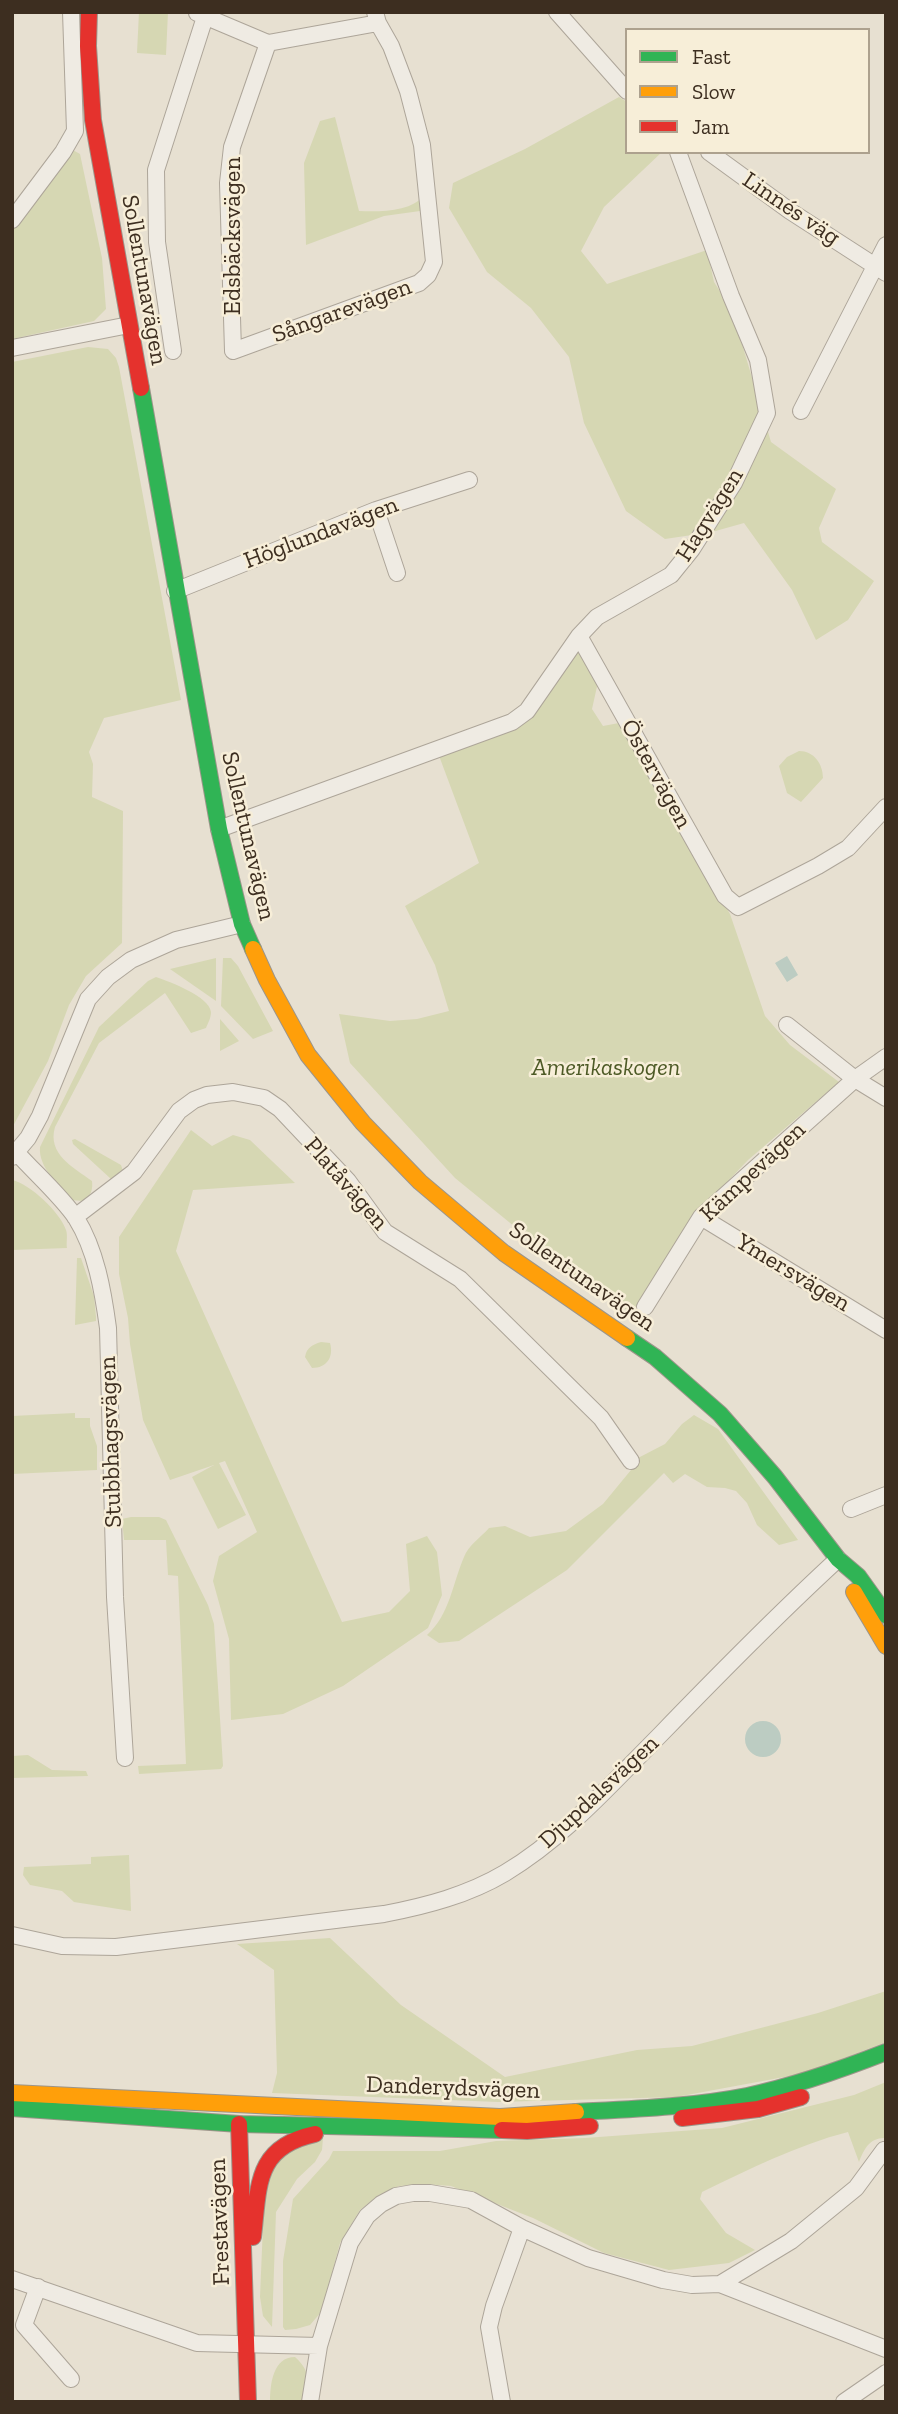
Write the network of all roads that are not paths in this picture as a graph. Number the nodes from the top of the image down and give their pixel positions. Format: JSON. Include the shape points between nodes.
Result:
{"nodes":[{"id":1,"x":71,"y":12,"type":"edge"},
{"id":2,"x":89,"y":12,"type":"edge"},
{"id":3,"x":556,"y":12,"type":"edge"},
{"id":4,"x":200,"y":15,"type":"edge"},
{"id":5,"x":376,"y":18,"type":"edge"},
{"id":6,"x":268,"y":43,"type":"junction"},
{"id":7,"x":625,"y":89,"type":"edge"},
{"id":8,"x":679,"y":154,"type":"edge"},
{"id":9,"x":712,"y":154,"type":"edge"},
{"id":10,"x":12,"y":220,"type":"edge"},
{"id":11,"x":886,"y":245,"type":"edge"},
{"id":12,"x":880,"y":269,"type":"edge"},
{"id":13,"x":129,"y":325,"type":"junction"},
{"id":14,"x":12,"y":348,"type":"edge"},
{"id":15,"x":173,"y":351,"type":"dead end"},
{"id":16,"x":233,"y":351,"type":"joint"},
{"id":17,"x":801,"y":411,"type":"dead end"},
{"id":18,"x":469,"y":480,"type":"dead end"},
{"id":19,"x":376,"y":510,"type":"junction"},
{"id":20,"x":397,"y":573,"type":"dead end"},
{"id":21,"x":175,"y":591,"type":"junction"},
{"id":22,"x":579,"y":636,"type":"junction"},
{"id":23,"x":886,"y":807,"type":"edge"},
{"id":24,"x":219,"y":829,"type":"junction"},
{"id":25,"x":242,"y":924,"type":"junction"},
{"id":26,"x":787,"y":1025,"type":"dead end"},
{"id":27,"x":886,"y":1057,"type":"edge"},
{"id":28,"x":855,"y":1079,"type":"junction"},
{"id":29,"x":886,"y":1098,"type":"edge"},
{"id":30,"x":15,"y":1155,"type":"edge"},
{"id":31,"x":75,"y":1217,"type":"junction"},
{"id":32,"x":701,"y":1217,"type":"junction"},
{"id":33,"x":645,"y":1307,"type":"dead end"},
{"id":34,"x":886,"y":1330,"type":"edge"},
{"id":35,"x":631,"y":1461,"type":"dead end"},
{"id":36,"x":886,"y":1495,"type":"edge"},
{"id":37,"x":851,"y":1509,"type":"dead end"},
{"id":38,"x":838,"y":1559,"type":"junction"},
{"id":39,"x":886,"y":1615,"type":"edge"},
{"id":40,"x":886,"y":1646,"type":"edge"},
{"id":41,"x":125,"y":1758,"type":"dead end"},
{"id":42,"x":12,"y":1935,"type":"edge"},
{"id":43,"x":886,"y":2052,"type":"edge"},
{"id":44,"x":886,"y":2068,"type":"edge"},
{"id":45,"x":12,"y":2093,"type":"edge"},
{"id":46,"x":223,"y":2102,"type":"junction"},
{"id":47,"x":321,"y":2107,"type":"junction"},
{"id":48,"x":12,"y":2108,"type":"edge"},
{"id":49,"x":248,"y":2122,"type":"junction"},
{"id":50,"x":369,"y":2128,"type":"junction"},
{"id":51,"x":884,"y":2150,"type":"edge"},
{"id":52,"x":522,"y":2228,"type":"junction"},
{"id":53,"x":252,"y":2242,"type":"junction"},
{"id":54,"x":12,"y":2278,"type":"edge"},
{"id":55,"x":720,"y":2284,"type":"junction"},
{"id":56,"x":37,"y":2287,"type":"junction"},
{"id":57,"x":246,"y":2319,"type":"junction"},
{"id":58,"x":246,"y":2344,"type":"junction"},
{"id":59,"x":319,"y":2346,"type":"junction"},
{"id":60,"x":886,"y":2349,"type":"edge"},
{"id":61,"x":886,"y":2373,"type":"edge"},
{"id":62,"x":71,"y":2379,"type":"dead end"},
{"id":63,"x":248,"y":2402,"type":"edge"},
{"id":64,"x":310,"y":2402,"type":"edge"},
{"id":65,"x":502,"y":2402,"type":"edge"},
{"id":66,"x":844,"y":2402,"type":"edge"}],
"edges":[{"from":1,"to":10,"type":"street","via":[[75,131]]},
{"from":2,"to":13,"type":"street","name":"Sollentunavägen","via":[[93,120]]},
{"from":3,"to":7,"type":"street"},
{"from":4,"to":6,"type":"street"},
{"from":4,"to":15,"type":"street","via":[[156,170],[157,242]]},
{"from":5,"to":6,"type":"street"},
{"from":5,"to":16,"type":"street","name":"Sångarevägen","via":[[408,91],[422,145],[434,262],[419,284]]},
{"from":6,"to":16,"type":"street","name":"Edsbäcksvägen","via":[[232,147],[228,183]]},
{"from":8,"to":22,"type":"street","name":"Hagvägen","via":[[758,360],[767,413],[734,483],[671,575],[597,617]]},
{"from":9,"to":12,"type":"street","name":"Linnés väg"},
{"from":11,"to":12,"type":"street"},
{"from":12,"to":17,"type":"street"},
{"from":13,"to":14,"type":"street"},
{"from":13,"to":21,"type":"street","name":"Sollentunavägen"},
{"from":18,"to":19,"type":"street","name":"Höglundavägen"},
{"from":19,"to":20,"type":"street"},
{"from":19,"to":21,"type":"street","name":"Höglundavägen"},
{"from":21,"to":24,"type":"street","name":"Sollentunavägen"},
{"from":22,"to":23,"type":"street","name":"Östervägen","via":[[725,896],[738,907],[848,848]]},
{"from":22,"to":24,"type":"street","name":"Hagvägen","via":[[527,711],[512,722]]},
{"from":24,"to":25,"type":"street","name":"Sollentunavägen"},
{"from":25,"to":30,"type":"street","via":[[164,945],[108,977],[88,999],[40,1116]]},
{"from":25,"to":38,"type":"street","name":"Sollentunavägen","via":[[308,1055],[363,1123],[420,1182],[505,1253],[655,1357],[720,1414]]},
{"from":26,"to":28,"type":"street"},
{"from":27,"to":28,"type":"street","name":"Kämpevägen"},
{"from":28,"to":29,"type":"street"},
{"from":28,"to":32,"type":"street","name":"Kämpevägen"},
{"from":30,"to":31,"type":"street","name":"Stubbhagsvägen"},
{"from":31,"to":35,"type":"street","name":"Platåvägen","via":[[134,1172],[179,1111],[194,1100],[233,1092],[264,1098],[348,1181],[385,1232],[460,1279],[601,1418]]},
{"from":31,"to":41,"type":"street","name":"Stubbhagsvägen","via":[[103,1290],[108,1328]]},
{"from":32,"to":33,"type":"street","name":"Kämpevägen"},
{"from":32,"to":34,"type":"street","name":"Ymersvägen"},
{"from":36,"to":37,"type":"street"},
{"from":38,"to":39,"type":"street","name":"Sollentunavägen","via":[[858,1576]]},
{"from":38,"to":40,"type":"street","name":"Sollentunavägen"},
{"from":38,"to":42,"type":"street","name":"Djupdalsvägen","via":[[579,1817],[486,1883],[428,1905],[384,1914],[117,1947],[62,1946]]},
{"from":43,"to":47,"type":"street","name":"Danderydsvägen","via":[[819,2078],[747,2096],[674,2106],[500,2116]]},
{"from":44,"to":50,"type":"street","name":"Danderydsvägen","via":[[811,2095],[714,2116],[527,2131]]},
{"from":45,"to":46,"type":"street","name":"Danderydsvägen"},
{"from":46,"to":47,"type":"street","name":"Danderydsvägen"},
{"from":46,"to":49,"type":"street"},
{"from":47,"to":49,"type":"street"},
{"from":48,"to":49,"type":"street","name":"Danderydsvägen"},
{"from":49,"to":50,"type":"street","name":"Danderydsvägen"},
{"from":49,"to":53,"type":"street","name":"Frestavägen"},
{"from":49,"to":57,"type":"street","name":"Frestavägen"},
{"from":50,"to":53,"type":"street","name":"Frestavägen","via":[[305,2135],[286,2142],[269,2156],[262,2172]]},
{"from":51,"to":55,"type":"street","via":[[856,2188],[791,2241]]},
{"from":52,"to":55,"type":"street","via":[[588,2258],[663,2280]]},
{"from":52,"to":59,"type":"street","via":[[471,2200],[451,2195],[413,2193],[381,2204],[350,2243]]},
{"from":52,"to":65,"type":"street","via":[[489,2327]]},
{"from":53,"to":57,"type":"street","name":"Frestavägen"},
{"from":54,"to":56,"type":"street"},
{"from":55,"to":60,"type":"street"},
{"from":56,"to":58,"type":"street","via":[[197,2343]]},
{"from":56,"to":62,"type":"street","via":[[24,2325]]},
{"from":57,"to":58,"type":"street","name":"Frestavägen"},
{"from":58,"to":59,"type":"street"},
{"from":58,"to":63,"type":"street","name":"Frestavägen"},
{"from":59,"to":64,"type":"street"},
{"from":61,"to":66,"type":"street"}]}
